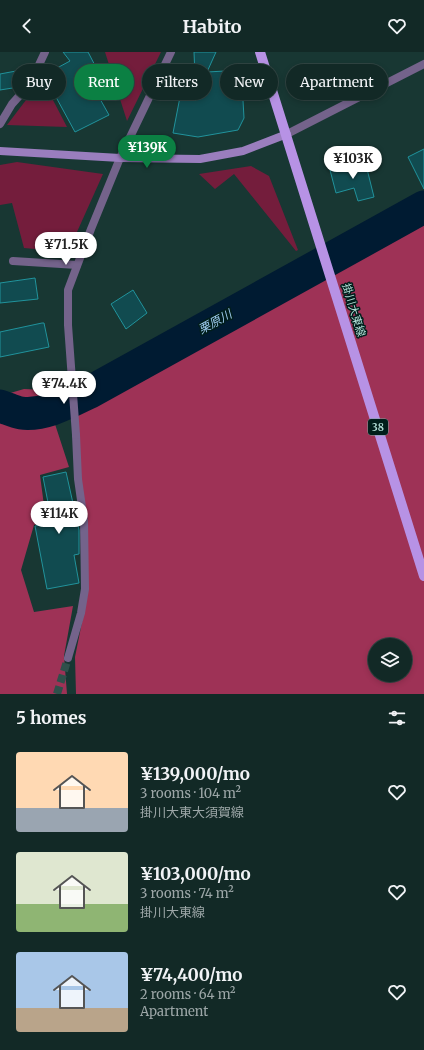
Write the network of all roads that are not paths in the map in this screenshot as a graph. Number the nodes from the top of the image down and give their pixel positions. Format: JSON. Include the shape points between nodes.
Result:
{"nodes":[{"id":1,"x":45,"y":52,"type":"edge"},
{"id":2,"x":171,"y":52,"type":"edge"},
{"id":3,"x":260,"y":52,"type":"edge"},
{"id":4,"x":424,"y":64,"type":"edge"},
{"id":5,"x":0,"y":124,"type":"edge"},
{"id":6,"x":287,"y":134,"type":"junction"},
{"id":7,"x":0,"y":151,"type":"edge"},
{"id":8,"x":120,"y":158,"type":"junction"},
{"id":9,"x":13,"y":261,"type":"dead end"},
{"id":10,"x":77,"y":265,"type":"junction"},
{"id":11,"x":424,"y":576,"type":"edge"},
{"id":12,"x":68,"y":658,"type":"tunnel mouth"}],
"edges":[{"from":1,"to":5,"type":"street","via":[[30,84],[12,104]]},
{"from":2,"to":8,"type":"street"},
{"from":3,"to":6,"type":"main road","name":"掛川大東線","number":"38"},
{"from":4,"to":6,"type":"street"},
{"from":6,"to":8,"type":"main road","via":[[243,151],[200,159]]},
{"from":6,"to":11,"type":"main road","name":"掛川大東線","number":"38"},
{"from":7,"to":8,"type":"main road"},
{"from":8,"to":10,"type":"street"},
{"from":9,"to":10,"type":"street"},
{"from":10,"to":12,"type":"street","via":[[68,290],[67,303],[78,479],[84,521],[85,589]]}]}
